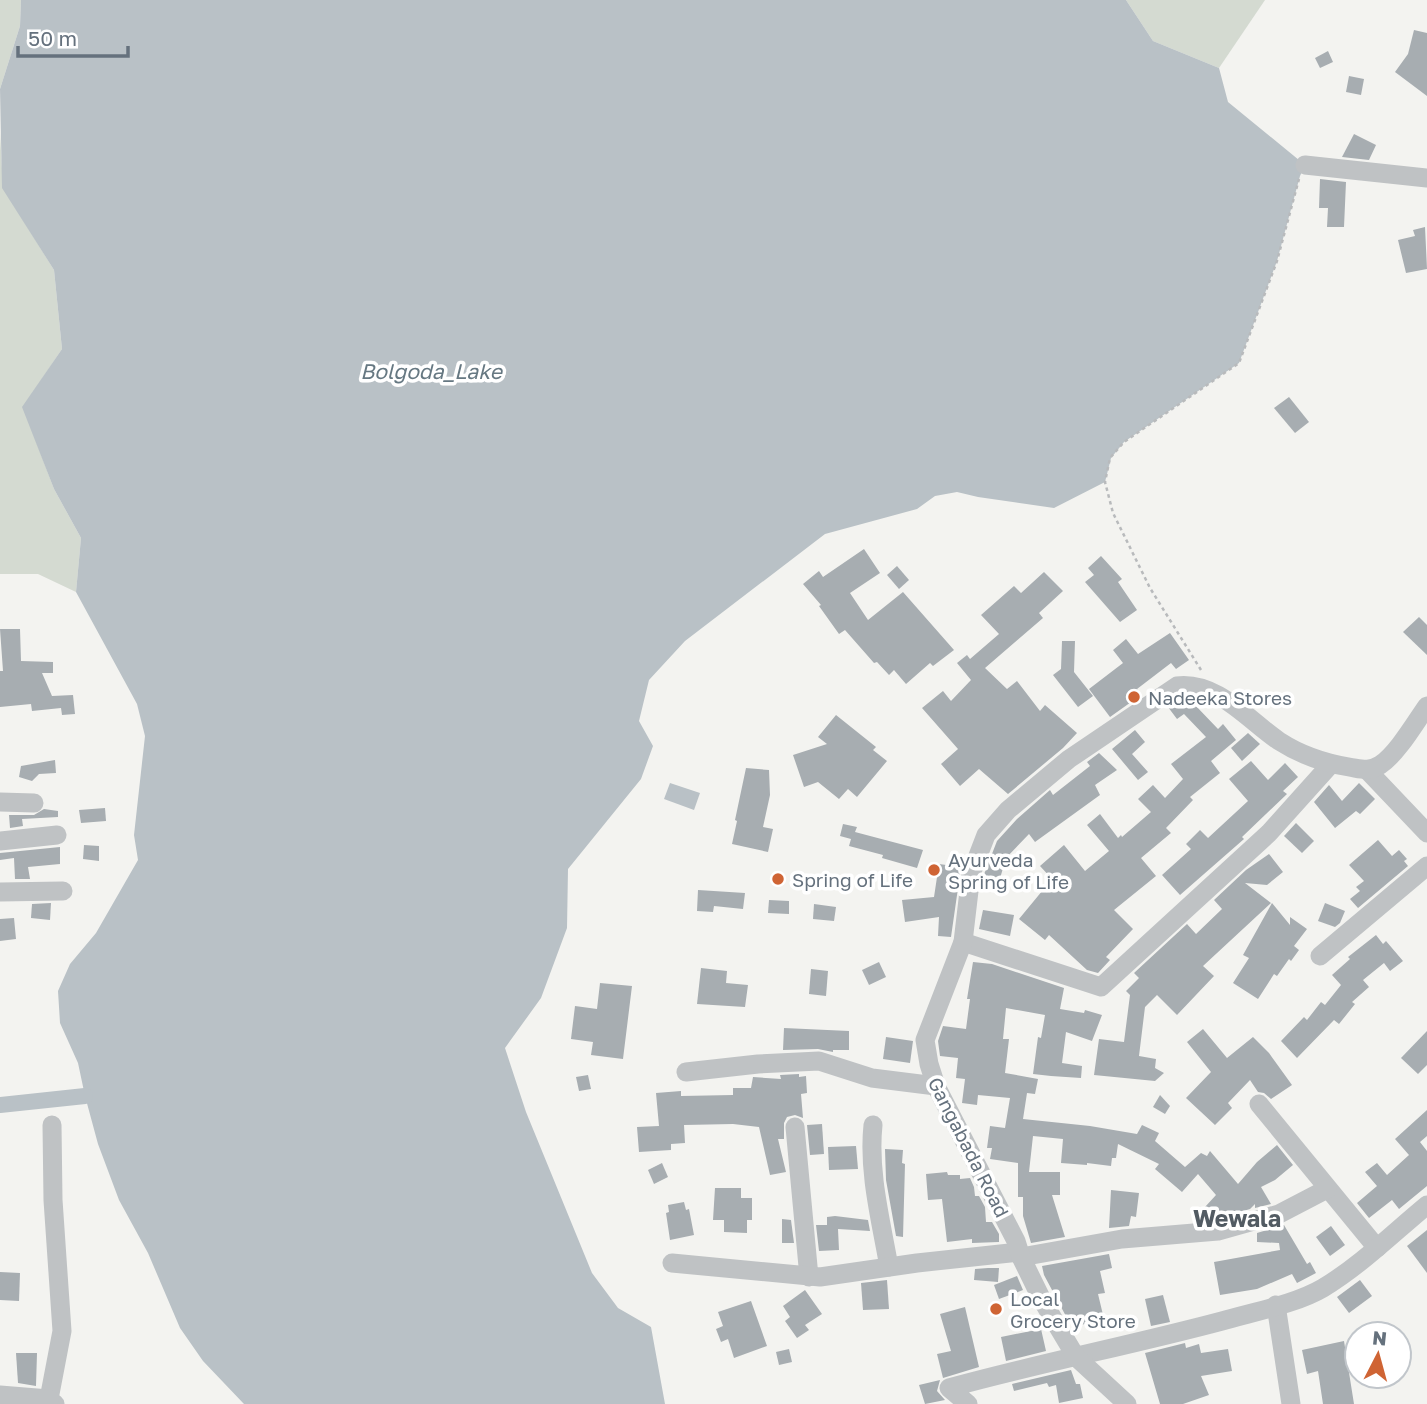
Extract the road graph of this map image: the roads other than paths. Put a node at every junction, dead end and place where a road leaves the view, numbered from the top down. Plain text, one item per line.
1 (1305, 165) road end
2 (1427, 178) edge
3 (1427, 706) edge
4 (1331, 764) junction
5 (1368, 771) junction
6 (0, 802) edge
7 (34, 803) dead end
8 (1427, 833) edge
9 (57, 835) dead end
10 (0, 841) edge
11 (1427, 866) edge
12 (63, 891) dead end
13 (0, 892) edge
14 (963, 942) junction
15 (1320, 957) dead end
16 (686, 1072) dead end
17 (936, 1086) junction
18 (1259, 1104) dead end
19 (51, 1125) dead end
20 (873, 1125) dead end
21 (795, 1127) dead end
22 (1327, 1189) junction
23 (1427, 1205) edge
24 (1377, 1248) junction
25 (1020, 1255) junction
26 (672, 1263) dead end
27 (889, 1267) junction
28 (808, 1277) junction
29 (1276, 1305) junction
30 (1076, 1357) junction
31 (0, 1395) edge
32 (52, 1402) edge
33 (968, 1404) edge
34 (1127, 1404) edge
35 (1291, 1404) edge

1 - 2 street
3 - 5 street
4 - 5 street
4 - 14 street
4 - 14 street, Gangabada Road
5 - 8 street
6 - 7 street
9 - 10 street
11 - 15 street
12 - 13 street
14 - 17 street, Gangabada Road
16 - 17 street
17 - 25 street, Gangabada Road
18 - 22 street
19 - 32 street
20 - 27 street
21 - 28 street
22 - 24 street
22 - 25 street
23 - 24 street
24 - 29 street
25 - 27 street
25 - 30 street, Gangabada Road
26 - 28 street
27 - 28 street
29 - 30 street
29 - 35 street
30 - 33 street
30 - 34 street, Gangabada Road
31 - 32 street

